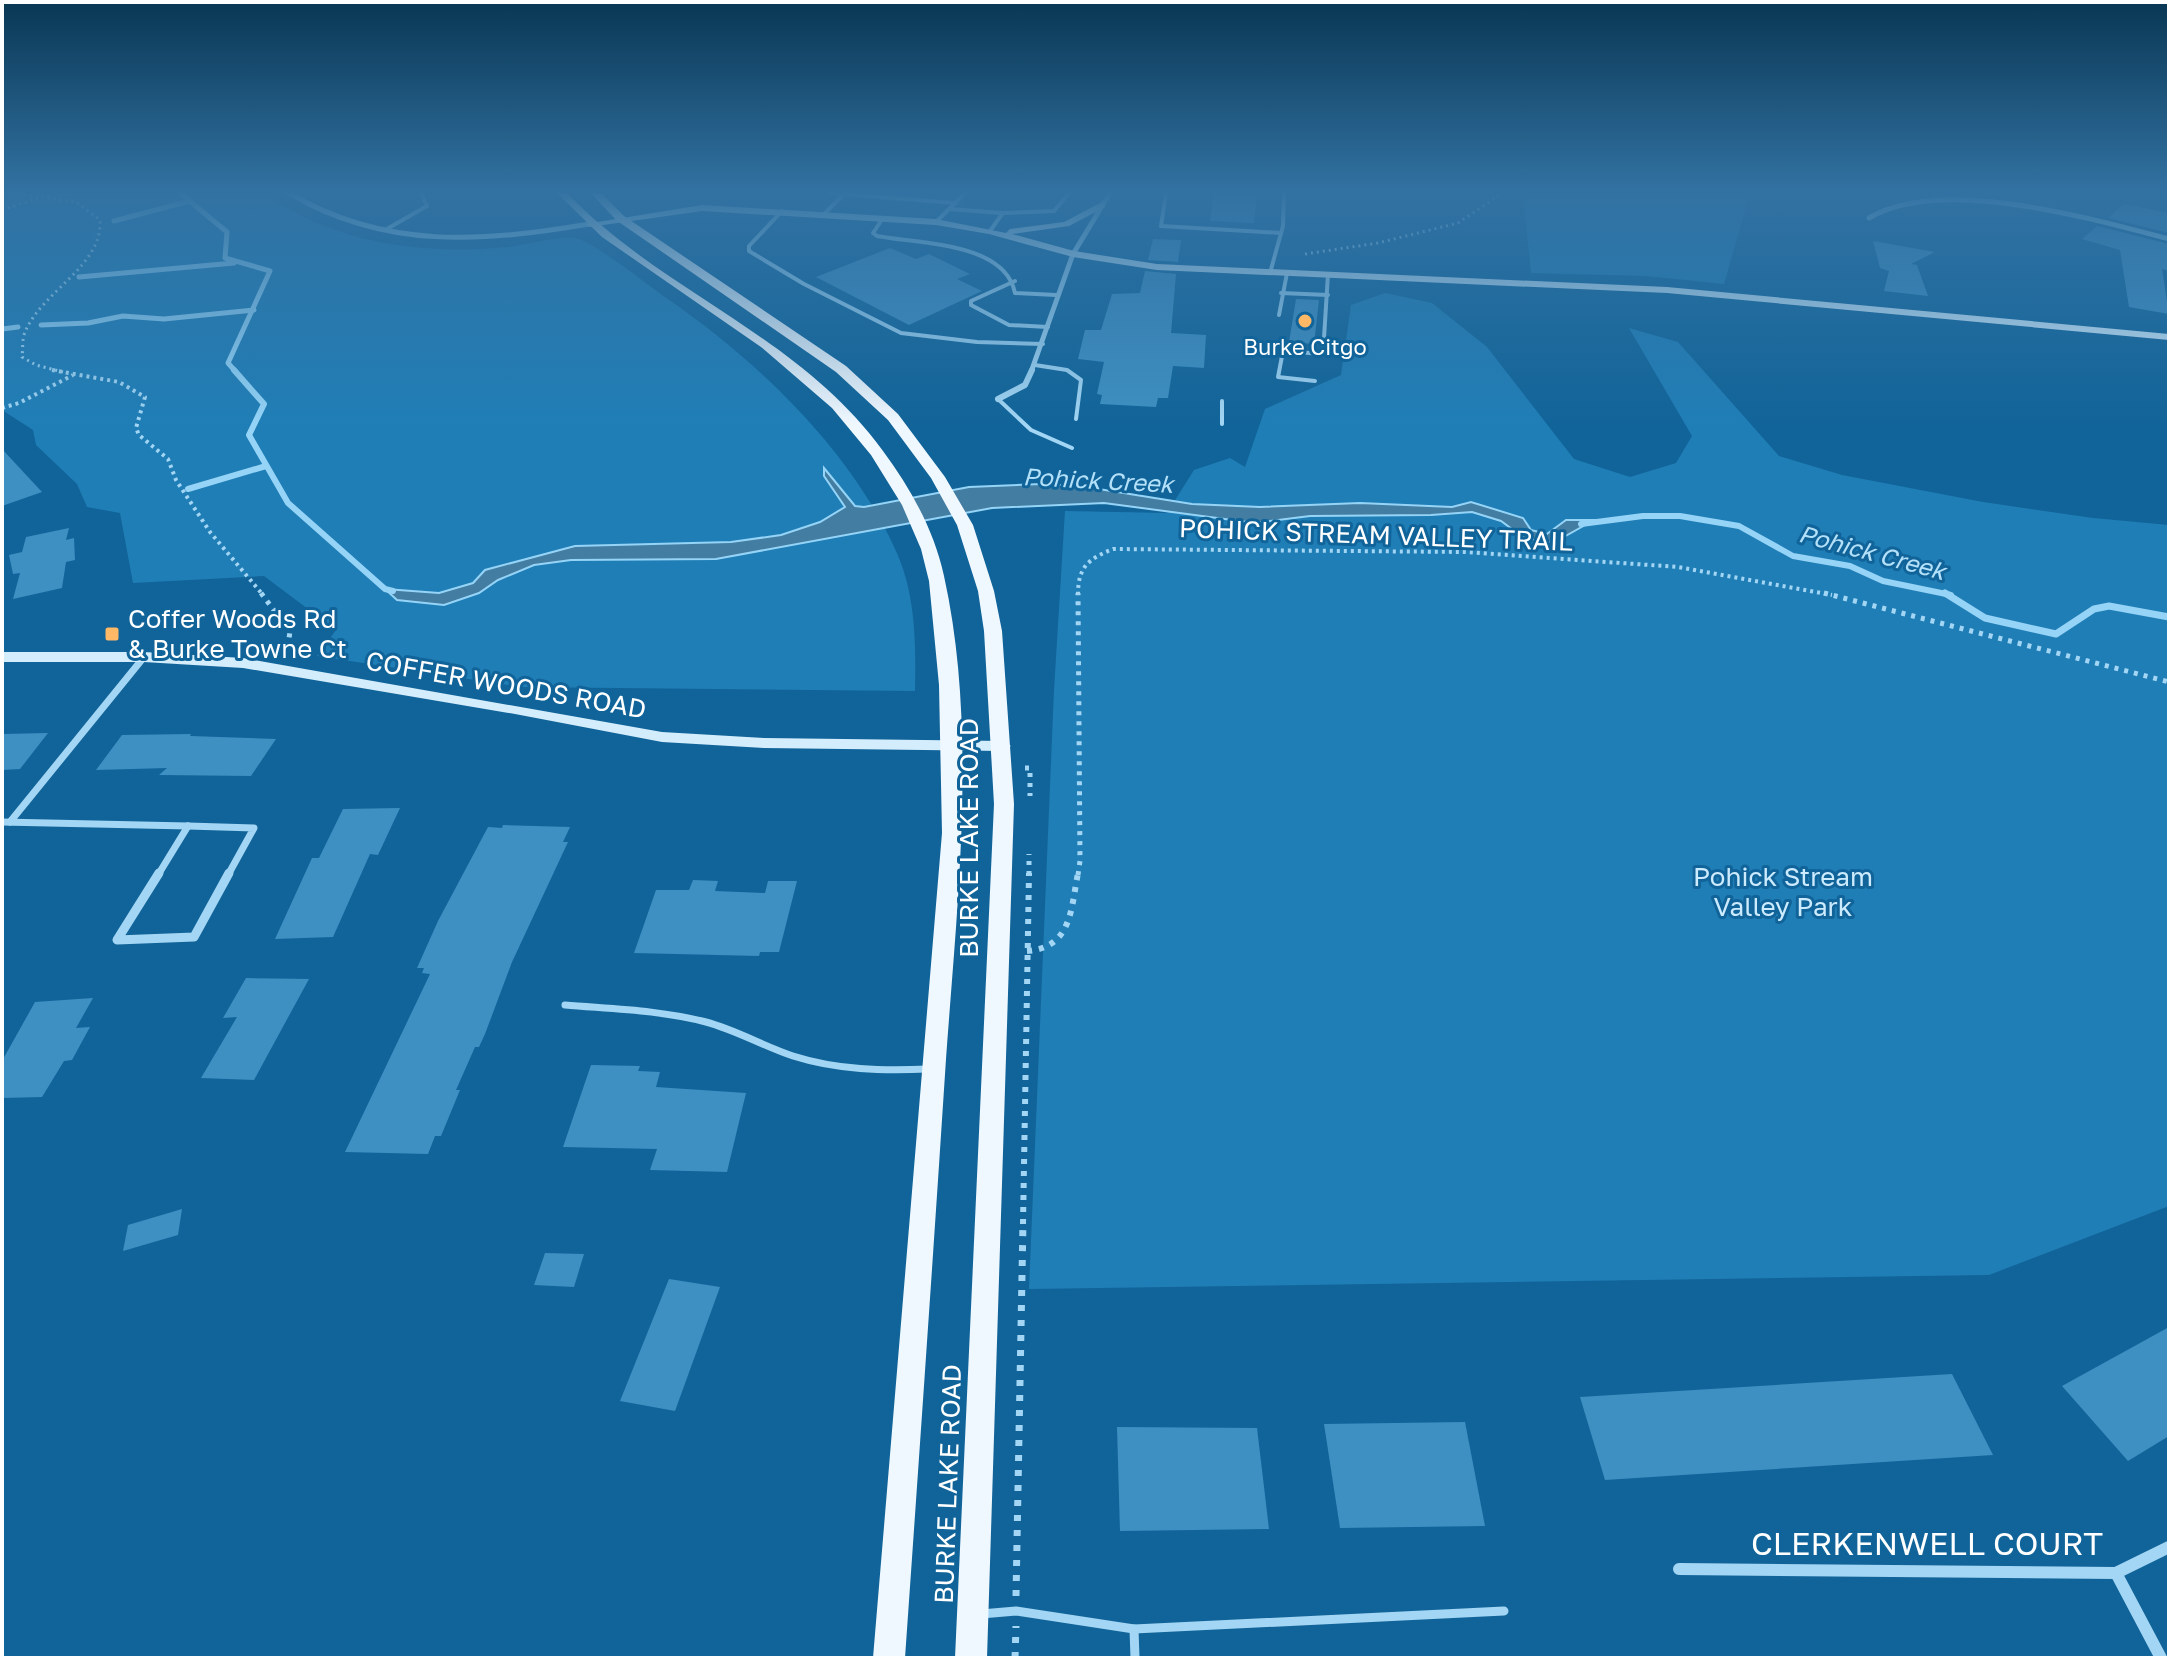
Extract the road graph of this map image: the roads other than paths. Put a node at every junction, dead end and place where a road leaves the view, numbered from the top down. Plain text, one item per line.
1 (657, 270) edge
2 (697, 270) edge
3 (781, 270) edge
4 (1005, 270) edge
5 (1066, 270) edge
6 (1222, 270) edge
7 (1270, 273) joint
8 (1287, 273) junction
9 (1328, 274) junction
10 (1015, 281) junction
11 (1281, 293) junction
12 (1056, 295) junction
13 (1328, 295) junction
14 (1279, 315) dead end
15 (1048, 327) junction
16 (2169, 337) edge
17 (1043, 344) junction
18 (1035, 365) junction
19 (1315, 381) dead end
20 (998, 399) joint
21 (1222, 401) dead end
22 (1076, 419) dead end
23 (1222, 424) dead end
24 (1072, 448) dead end
25 (2, 657) edge
26 (144, 657) junction
27 (954, 746) junction
28 (1003, 746) junction
29 (6, 822) edge
30 (188, 826) junction
31 (565, 1005) dead end
32 (934, 1069) junction
33 (2169, 1547) edge
34 (1679, 1569) dead end
35 (2116, 1573) junction
36 (1504, 1611) dead end
37 (973, 1614) junction
38 (1134, 1629) junction
39 (889, 1658) edge
40 (971, 1658) edge
41 (1135, 1658) edge
42 (2161, 1658) edge

1 - 27 main road, BURKE LAKE ROAD
2 - 28 main road, BURKE LAKE ROAD
3 - 17 lane
4 - 10 lane
5 - 12 street
6 - 7 street
7 - 8 street
8 - 9 street
8 - 11 lane
9 - 13 lane
9 - 16 street
10 - 12 lane
10 - 15 lane
11 - 13 lane
11 - 14 lane
12 - 15 street
13 - 19 lane
15 - 17 street
17 - 18 street
18 - 20 street
18 - 22 lane
20 - 24 lane
21 - 23 lane
25 - 26 street, COFFER WOODS ROAD
26 - 27 street, COFFER WOODS ROAD
26 - 29 street
27 - 28 street, COFFER WOODS ROAD
27 - 32 main road, BURKE LAKE ROAD
28 - 37 main road, BURKE LAKE ROAD
29 - 30 street
30 - 30 street
31 - 32 lane
32 - 39 main road, BURKE LAKE ROAD
33 - 35 street, CLERKENWELL COURT
34 - 35 street, CLERKENWELL COURT
35 - 42 street
36 - 38 lane
37 - 38 lane
37 - 40 main road, BURKE LAKE ROAD
38 - 41 lane

